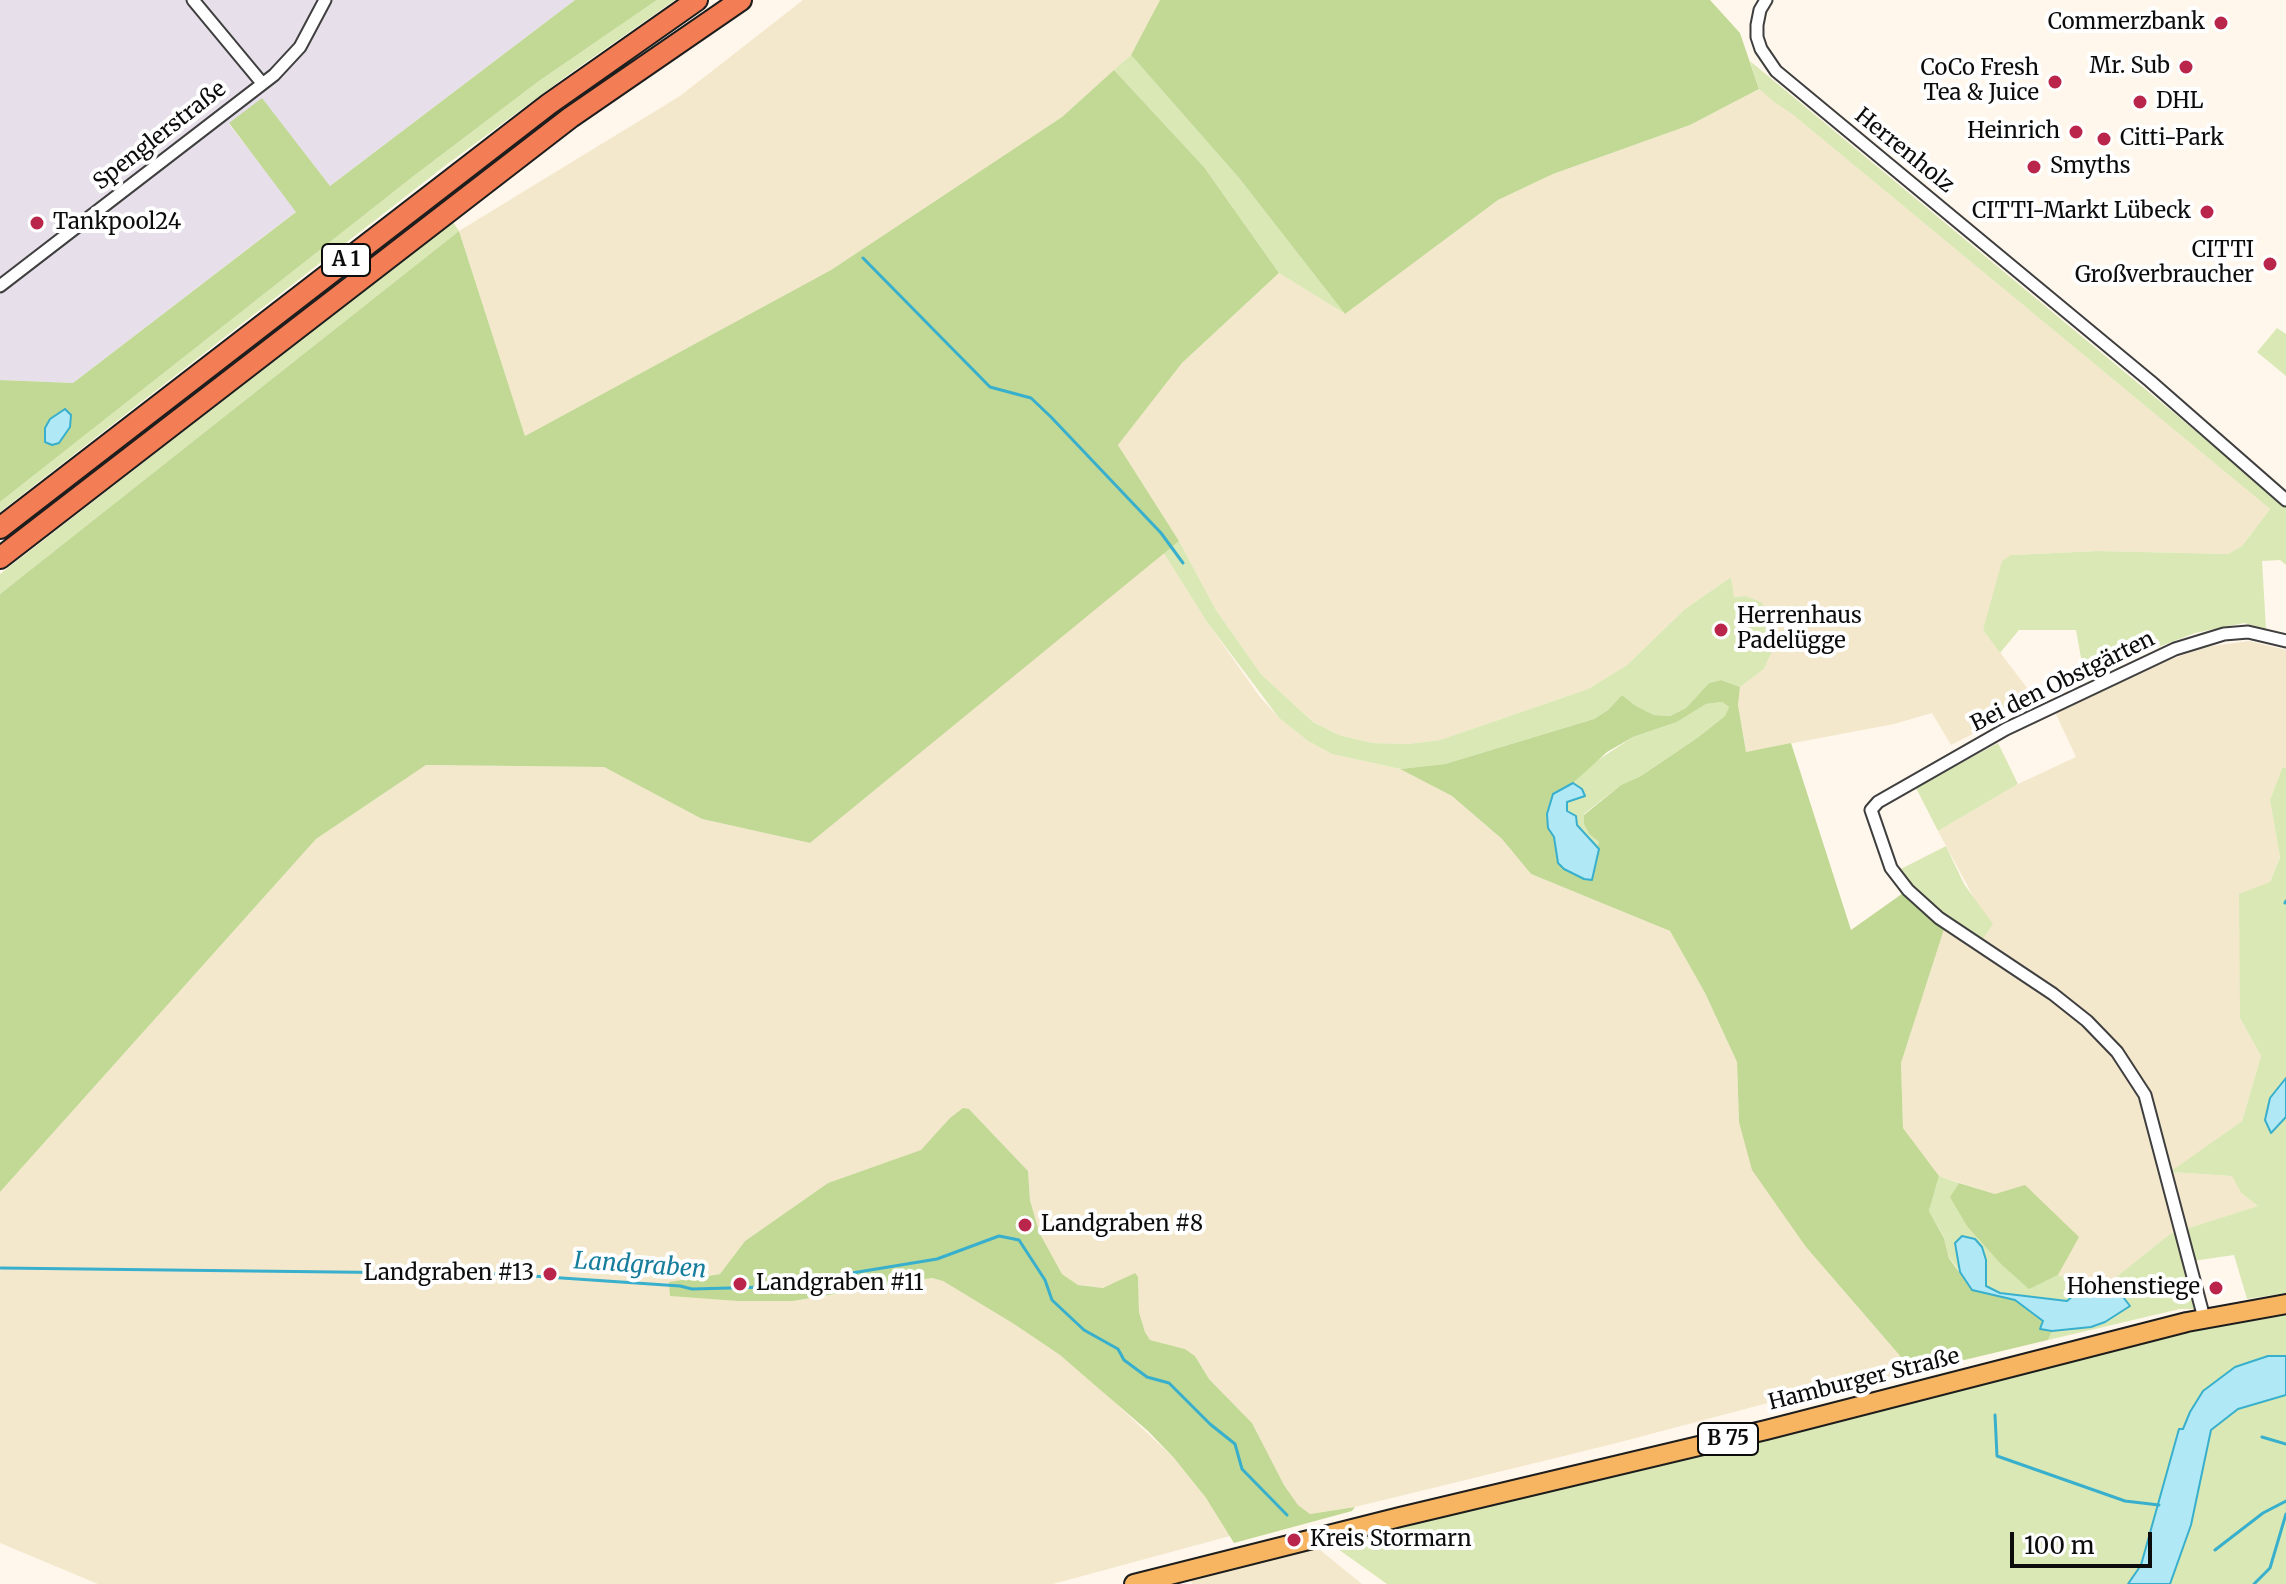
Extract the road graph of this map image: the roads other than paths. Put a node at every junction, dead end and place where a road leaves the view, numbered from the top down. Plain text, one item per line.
1 (193, 0) edge
2 (325, 0) edge
3 (697, 0) edge
4 (741, 0) edge
5 (1766, 0) edge
6 (262, 83) junction
7 (0, 286) edge
8 (2286, 500) edge
9 (0, 528) edge
10 (0, 558) edge
11 (2286, 641) edge
12 (2286, 1304) edge
13 (2204, 1318) junction
14 (1134, 1584) edge

1 - 6 street
2 - 6 street, Spenglerstraße
3 - 9 highway, A 1
4 - 10 highway, A 1
5 - 8 street, Herrenholz
6 - 7 street, Spenglerstraße
11 - 13 street, Bei den Obstgärten
12 - 13 main road, Hamburger Straße / B 75
13 - 14 main road, Hamburger Straße / B 75

